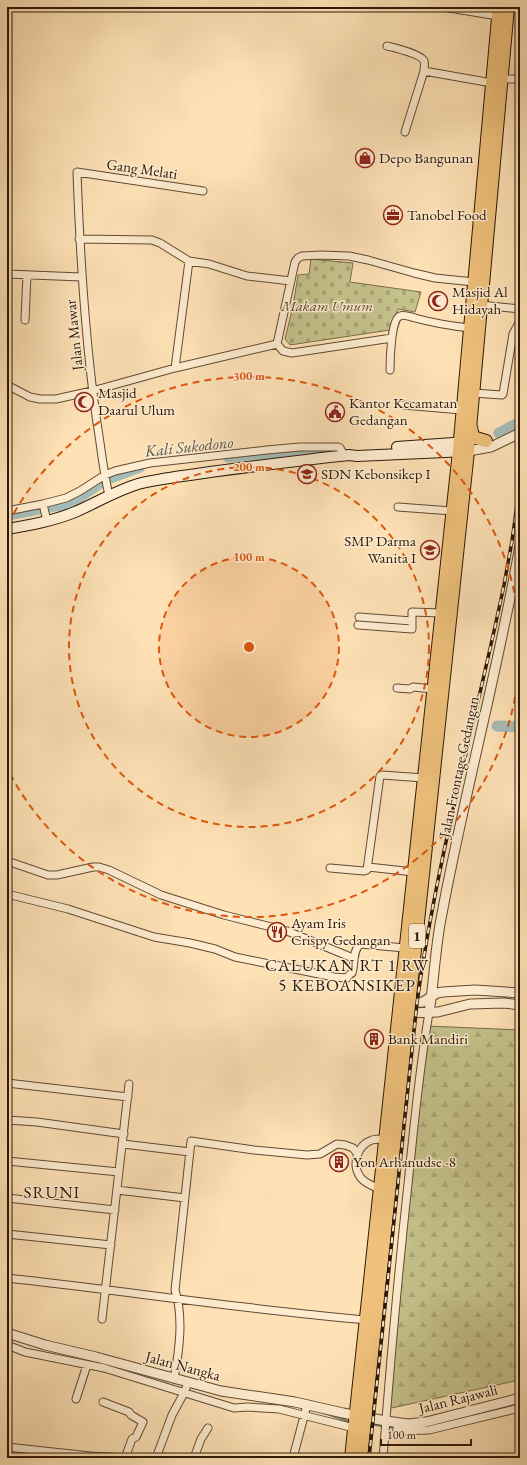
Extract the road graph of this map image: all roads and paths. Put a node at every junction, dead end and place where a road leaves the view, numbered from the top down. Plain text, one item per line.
1 (443, 7) edge
2 (508, 7) edge
3 (498, 12) edge
4 (387, 46) dead end
5 (424, 71) junction
6 (520, 78) edge
7 (497, 81) junction
8 (405, 132) dead end
9 (77, 172) joint
10 (203, 191) dead end
11 (79, 239) junction
12 (189, 261) junction
13 (7, 274) edge
14 (27, 275) junction
15 (81, 277) junction
16 (291, 281) junction
17 (474, 282) junction
18 (481, 305) junction
19 (520, 309) edge
20 (25, 320) dead end
21 (520, 321) edge
22 (470, 328) junction
23 (392, 338) junction
24 (277, 344) junction
25 (175, 368) junction
26 (390, 370) dead end
27 (7, 385) edge
28 (92, 391) junction
29 (473, 393) junction
30 (403, 405) dead end
31 (462, 410) junction
32 (471, 421) junction
33 (520, 433) edge
34 (504, 441) junction
35 (486, 442) junction
36 (464, 447) junction
37 (346, 455) junction
38 (105, 477) junction
39 (108, 492) junction
40 (43, 505) junction
41 (398, 507) dead end
42 (7, 511) edge
43 (452, 511) junction
44 (46, 519) junction
45 (7, 529) edge
46 (520, 545) edge
47 (441, 613) junction
48 (359, 617) dead end
49 (412, 621) junction
50 (358, 625) dead end
51 (397, 688) dead end
52 (433, 689) junction
53 (424, 778) junction
54 (7, 861) edge
55 (368, 867) junction
56 (330, 868) dead end
57 (414, 872) junction
58 (7, 894) edge
59 (405, 948) junction
60 (353, 958) junction
61 (520, 993) edge
62 (432, 997) junction
63 (520, 1005) edge
64 (404, 1008) junction
65 (429, 1013) junction
66 (7, 1083) edge
67 (129, 1084) dead end
68 (128, 1097) junction
69 (7, 1120) edge
70 (124, 1134) junction
71 (385, 1139) junction
72 (123, 1144) junction
73 (190, 1152) junction
74 (357, 1154) junction
75 (7, 1161) edge
76 (119, 1172) junction
77 (380, 1189) junction
78 (117, 1190) junction
79 (7, 1198) edge
80 (185, 1198) junction
81 (115, 1210) junction
82 (7, 1234) edge
83 (111, 1245) junction
84 (7, 1278) edge
85 (106, 1288) junction
86 (179, 1300) junction
87 (102, 1319) dead end
88 (371, 1320) junction
89 (12, 1335) edge
90 (9, 1345) edge
91 (87, 1365) junction
92 (174, 1380) junction
93 (186, 1388) junction
94 (520, 1398) edge
95 (76, 1399) dead end
96 (103, 1402) dead end
97 (520, 1408) edge
98 (305, 1410) junction
99 (359, 1422) junction
100 (386, 1425) junction
101 (397, 1426) junction
102 (208, 1428) dead end
103 (7, 1447) edge
104 (294, 1454) dead end
105 (125, 1458) edge
106 (129, 1458) edge
107 (156, 1458) edge
108 (194, 1458) edge
109 (351, 1458) edge
110 (361, 1458) edge
111 (383, 1458) edge

1 - 3 street
2 - 7 highway, 1
3 - 7 highway, 1
4 - 5 street
5 - 7 street
5 - 8 street
6 - 7 street
7 - 17 highway, 1
7 - 18 highway, 1
9 - 10 street, Gang Melati
9 - 11 street, Jalan Mawar
11 - 12 street
11 - 15 street, Jalan Mawar
12 - 16 street
12 - 25 street
13 - 14 street
14 - 15 street
14 - 20 street
15 - 28 street, Jalan Mawar
16 - 17 street
16 - 24 street
17 - 22 highway, 1
18 - 19 street
18 - 29 highway, 1
21 - 29 street
22 - 23 street
22 - 31 highway, 1
23 - 24 street
23 - 26 street
24 - 25 street
25 - 28 street
27 - 28 street
28 - 38 street, Jalan Mawar
29 - 32 highway, 1
30 - 31 street
31 - 36 highway, 1
32 - 35 highway
32 - 36 highway, 1
33 - 34 street
34 - 35 street
34 - 36 street
35 - 36 street
36 - 37 main road
36 - 43 highway, 1
36 - 64 highway, 1
37 - 38 street
37 - 39 main road
38 - 39 street, Jalan Mawar
38 - 40 street
39 - 44 main road
40 - 42 street
40 - 44 street
41 - 43 street
43 - 47 highway, 1
44 - 45 main road
46 - 62 street, Jalan Frontage Gedangan
47 - 49 street
47 - 52 highway, 1
48 - 49 street
49 - 50 street
51 - 52 street
52 - 53 highway, 1
53 - 55 street
53 - 57 highway, 1
54 - 60 street
55 - 56 street
55 - 57 street
57 - 59 highway, 1
58 - 60 street
59 - 60 street
59 - 64 highway, 1
61 - 62 street
62 - 64 street
62 - 65 street, Jalan Frontage Gedangan
63 - 65 street
64 - 65 street
64 - 71 highway, 1
64 - 88 highway, 1
65 - 100 street
66 - 68 street
67 - 68 street
68 - 70 street
69 - 70 street
70 - 72 street
71 - 74 street
71 - 77 highway, 1
72 - 73 street
72 - 76 street
73 - 74 street
73 - 80 street
74 - 77 street
75 - 76 street
76 - 78 street
77 - 88 highway, 1
78 - 80 street
78 - 81 street
79 - 81 street
80 - 86 street
81 - 83 street
82 - 83 street
83 - 85 street
84 - 85 street
85 - 86 street
85 - 87 street
86 - 88 street
86 - 92 street
88 - 99 highway, 1
89 - 90 street
89 - 92 street, Jalan Nangka
90 - 91 street
91 - 93 street
91 - 95 street
92 - 93 street, Jalan Nangka
93 - 98 street, Jalan Nangka
93 - 98 street
93 - 107 street
94 - 101 street, Jalan Rajawali
96 - 105 street
97 - 101 street
98 - 99 street, Jalan Nangka
98 - 104 street
99 - 100 street, Jalan Rajawali
99 - 109 highway, 1
99 - 110 highway, 1
100 - 101 street, Jalan Rajawali
100 - 111 street
102 - 108 street
103 - 105 street
105 - 106 street

